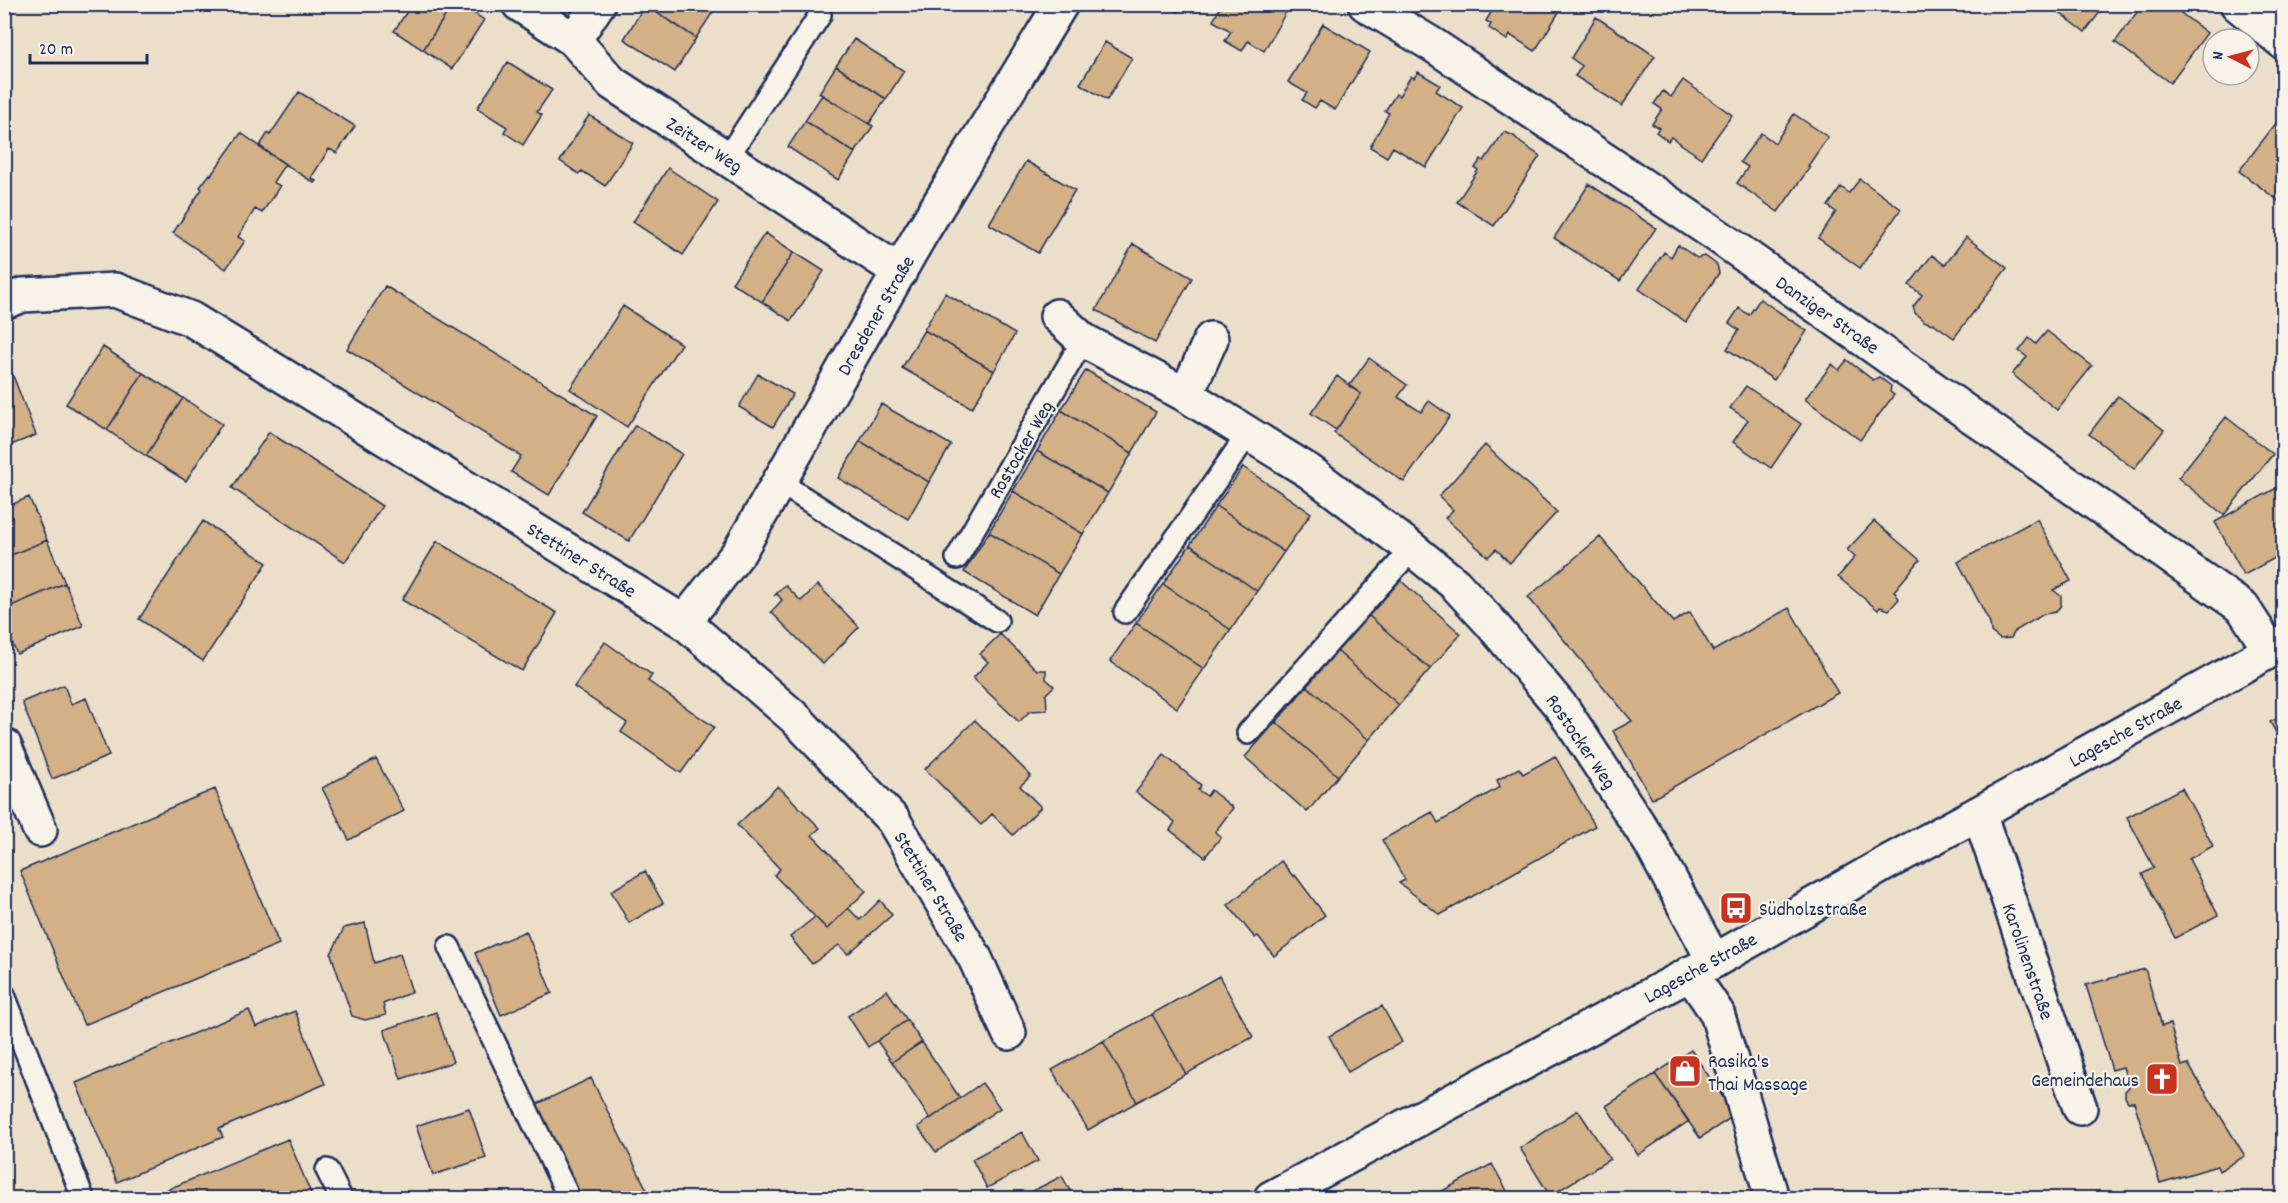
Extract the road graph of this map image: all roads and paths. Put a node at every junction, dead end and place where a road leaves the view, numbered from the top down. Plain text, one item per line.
1 (519, 4) edge
2 (598, 4) edge
3 (1061, 4) edge
4 (1365, 4) edge
5 (2237, 4) edge
6 (820, 15) dead end
7 (574, 40) junction
8 (2283, 43) edge
9 (727, 158) junction
10 (900, 272) junction
11 (4, 302) edge
12 (1057, 316) dead end
13 (1211, 339) dead end
14 (1083, 340) junction
15 (1186, 395) junction
16 (1248, 434) junction
17 (779, 482) junction
18 (1412, 549) junction
19 (957, 558) dead end
20 (1125, 612) dead end
21 (997, 621) dead end
22 (684, 622) junction
23 (2276, 647) edge
24 (1248, 733) dead end
25 (4, 745) edge
26 (1979, 813) junction
27 (40, 830) dead end
28 (449, 947) dead end
29 (1702, 967) junction
30 (4, 995) edge
31 (1009, 1033) dead end
32 (2080, 1108) dead end
33 (327, 1170) dead end
34 (84, 1198) edge
35 (341, 1198) edge
36 (569, 1198) edge
37 (1271, 1198) edge
38 (1772, 1198) edge

1 - 7 street, Zeitzer Weg
2 - 7 street
3 - 10 street, Dresdener Straße
4 - 23 street, Danziger Straße
5 - 8 street
6 - 9 lane
7 - 9 street, Zeitzer Weg
9 - 10 street, Zeitzer Weg
10 - 17 street, Dresdener Straße
11 - 22 street, Stettiner Straße
12 - 14 street, Rostocker Weg
13 - 15 street
14 - 15 street, Rostocker Weg
14 - 19 lane, Rostocker Weg
15 - 16 street, Rostocker Weg
16 - 18 street, Rostocker Weg
16 - 20 lane
17 - 21 lane
17 - 22 street, Dresdener Straße
18 - 24 lane
18 - 29 street, Rostocker Weg
22 - 31 street, Stettiner Straße
23 - 26 street, Lagesche Straße
25 - 27 street
26 - 29 street, Lagesche Straße
26 - 32 street, Karolinenstraße
28 - 36 lane
29 - 37 street, Lagesche Straße
29 - 38 street, Rostocker Weg
30 - 34 lane
33 - 35 lane

